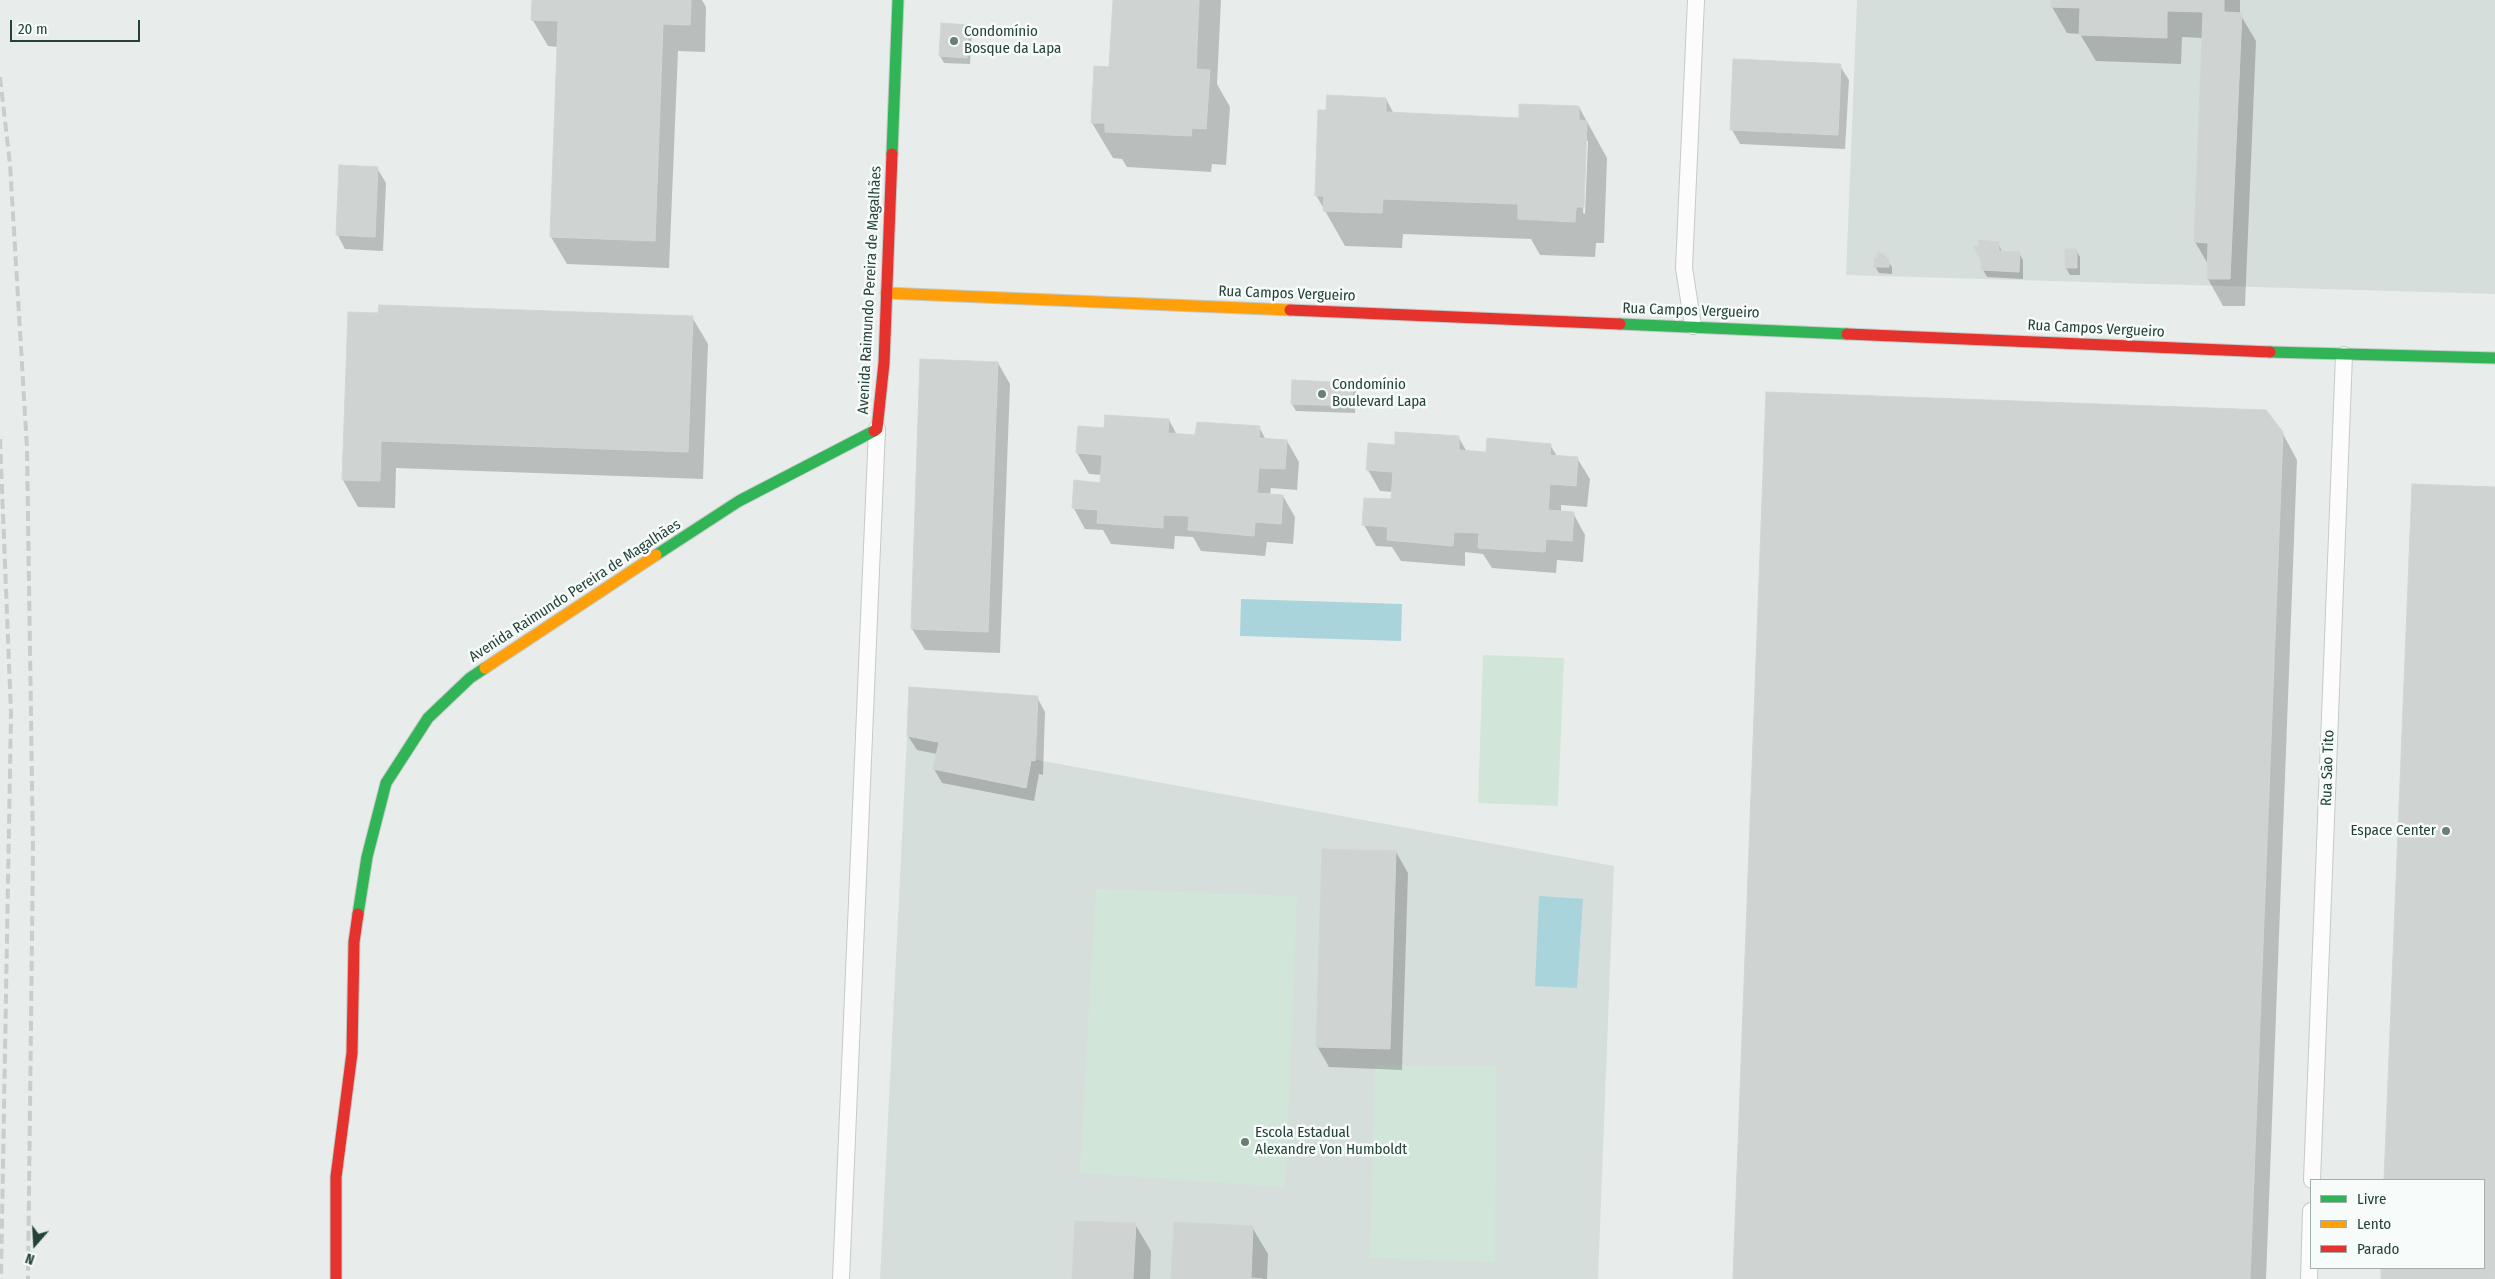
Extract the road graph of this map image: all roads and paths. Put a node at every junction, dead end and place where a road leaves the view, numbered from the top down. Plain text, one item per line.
1 (898, 0) edge
2 (1696, 0) edge
3 (886, 293) junction
4 (1693, 326) junction
5 (2344, 355) junction
6 (2495, 358) edge
7 (877, 429) junction
8 (2312, 1179) edge
9 (2310, 1245) edge
10 (336, 1279) edge
11 (841, 1279) edge
12 (2309, 1279) edge

1 - 3 street, Avenida Raimundo Pereira de Magalhães
2 - 4 lane
3 - 4 street, Rua Campos Vergueiro
3 - 7 street, Avenida Raimundo Pereira de Magalhães
4 - 5 street, Rua Campos Vergueiro
5 - 6 street, Rua Campos Vergueiro
5 - 8 lane, Rua São Tito
7 - 10 street, Avenida Raimundo Pereira de Magalhães
7 - 11 lane
9 - 12 lane

